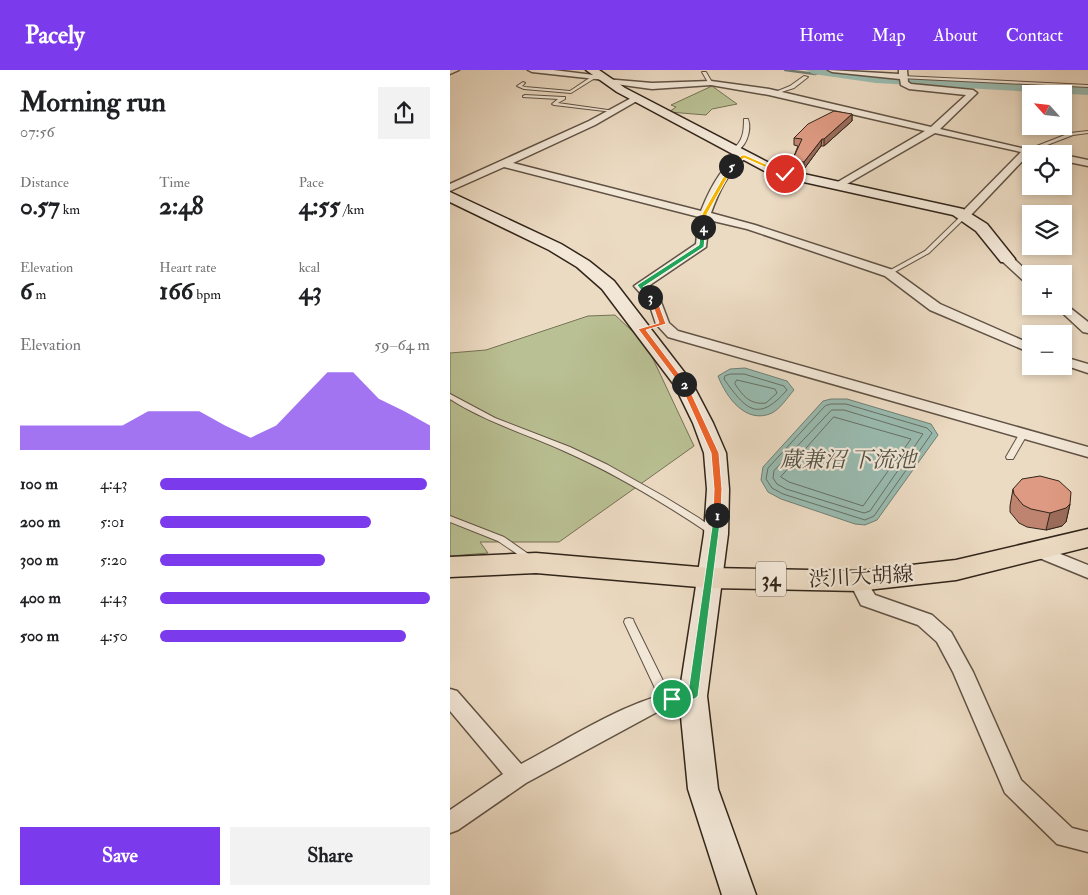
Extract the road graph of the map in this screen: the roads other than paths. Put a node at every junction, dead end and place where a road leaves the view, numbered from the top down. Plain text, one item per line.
1 (455, 70) edge
2 (532, 70) edge
3 (832, 70) edge
4 (450, 72) edge
5 (704, 73) dead end
6 (599, 77) edge
7 (902, 77) edge
8 (806, 78) dead end
9 (523, 83) dead end
10 (711, 83) junction
11 (1088, 86) edge
12 (572, 92) junction
13 (775, 93) junction
14 (526, 96) dead end
15 (562, 98) junction
16 (638, 98) junction
17 (613, 111) junction
18 (746, 120) dead end
19 (933, 130) junction
20 (1088, 132) edge
21 (1041, 145) edge
22 (1022, 149) edge
23 (739, 153) junction
24 (1022, 155) edge
25 (1072, 160) edge
26 (501, 163) junction
27 (1088, 164) edge
28 (840, 185) junction
29 (450, 188) edge
30 (450, 196) edge
31 (704, 214) junction
32 (966, 214) junction
33 (1007, 259) joint
34 (889, 273) junction
35 (1022, 273) edge
36 (1072, 315) edge
37 (652, 326) junction
38 (1088, 329) edge
39 (1022, 346) edge
40 (1072, 364) edge
41 (1088, 369) edge
42 (450, 396) edge
43 (1024, 434) junction
44 (1088, 452) edge
45 (1010, 457) dead end
46 (450, 519) edge
47 (716, 534) junction
48 (1088, 538) edge
49 (1038, 551) junction
50 (536, 563) junction
51 (450, 568) edge
52 (1088, 572) edge
53 (710, 578) junction
54 (858, 581) junction
55 (629, 622) dead end
56 (693, 696) junction
57 (450, 697) edge
58 (667, 700) junction
59 (518, 776) junction
60 (450, 823) edge
61 (1088, 842) edge
62 (739, 895) edge

1 - 4 street
2 - 6 street
3 - 7 street
5 - 10 lane
6 - 10 street
6 - 12 lane
6 - 16 street
7 - 11 lane
7 - 19 street
8 - 13 lane
9 - 12 lane
10 - 13 street
12 - 15 lane
13 - 19 street
14 - 15 lane
15 - 17 lane
16 - 17 street
16 - 23 street
17 - 26 street
18 - 23 lane
19 - 22 street
19 - 28 street
20 - 21 lane
23 - 28 street
23 - 31 street
24 - 32 street
25 - 27 street
26 - 29 street
26 - 31 street
28 - 32 street
30 - 37 street
31 - 34 street
31 - 37 street
32 - 33 street
32 - 34 lane
33 - 35 street
34 - 39 street
36 - 38 street
37 - 43 street
37 - 47 street
40 - 41 street
42 - 47 lane
43 - 44 street
43 - 45 lane
46 - 50 lane
47 - 53 street
48 - 49 main road, 渋川大胡線 / 34
49 - 52 street
49 - 54 main road, 渋川大胡線 / 34
50 - 51 main road, 渋川大胡線 / 34
50 - 53 main road, 渋川大胡線 / 34
53 - 54 main road, 渋川大胡線 / 34
53 - 56 street
54 - 61 street
55 - 58 lane
56 - 58 street
56 - 62 street
57 - 59 street
58 - 59 street
59 - 60 street

